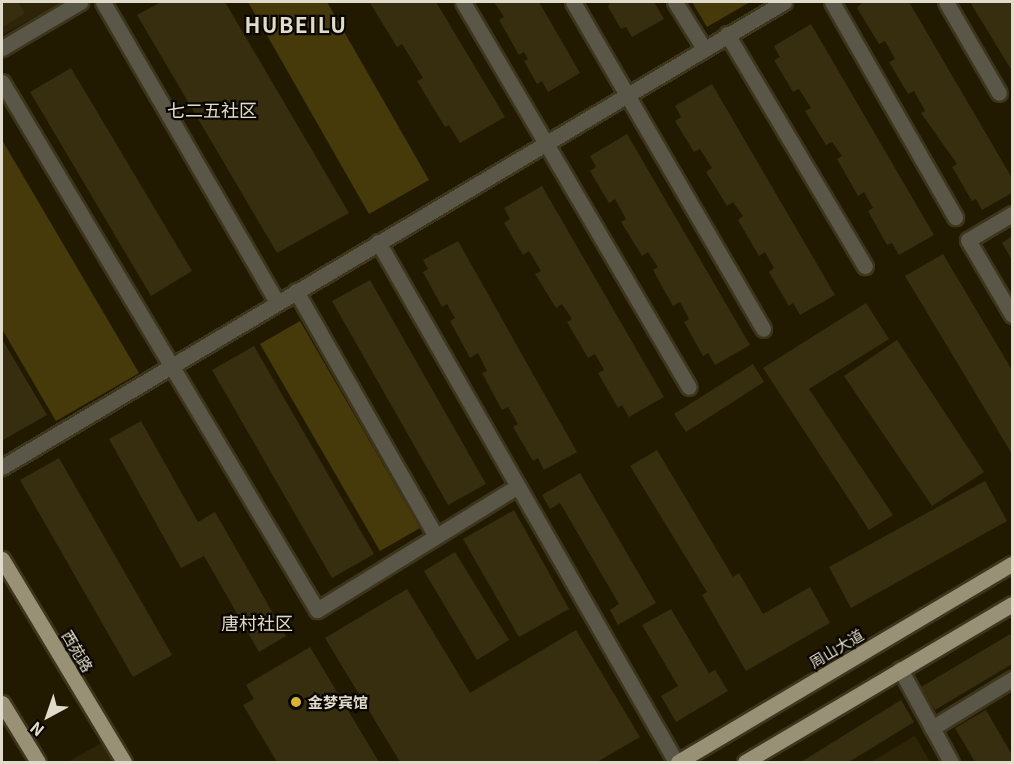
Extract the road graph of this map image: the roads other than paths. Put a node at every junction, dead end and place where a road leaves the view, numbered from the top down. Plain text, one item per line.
1 (80, 2) edge
2 (103, 2) edge
3 (463, 2) edge
4 (573, 2) edge
5 (675, 2) edge
6 (784, 2) edge
7 (832, 2) edge
8 (946, 2) edge
9 (727, 34) junction
10 (703, 47) junction
11 (2, 48) edge
12 (2, 82) edge
13 (999, 93) dead end
14 (625, 94) junction
15 (545, 142) junction
16 (1012, 214) edge
17 (955, 217) dead end
18 (378, 242) junction
19 (865, 266) dead end
20 (296, 291) junction
21 (277, 302) junction
22 (1012, 315) edge
23 (763, 329) dead end
24 (171, 366) junction
25 (689, 387) dead end
26 (2, 467) edge
27 (516, 487) junction
28 (436, 536) junction
29 (2, 559) edge
30 (1012, 564) edge
31 (1012, 604) edge
32 (900, 669) junction
33 (1011, 683) edge
34 (2, 703) edge
35 (932, 728) junction
36 (38, 762) edge
37 (124, 762) edge
38 (677, 762) edge
39 (745, 762) edge
40 (951, 762) edge

1 - 11 lane
2 - 21 lane
3 - 15 lane
4 - 14 lane
5 - 10 lane
6 - 9 lane
7 - 17 lane
8 - 13 lane
9 - 10 lane
9 - 19 lane
10 - 14 lane
12 - 24 lane
14 - 15 lane
14 - 23 lane
15 - 18 lane
15 - 25 lane
16 - 22 lane
18 - 20 lane
18 - 27 lane
20 - 21 lane
20 - 28 lane
21 - 24 lane
24 - 26 lane
24 - 28 lane
27 - 28 lane
27 - 38 lane
29 - 37 main road, 西苑路
30 - 38 main road, 周山大道
31 - 32 main road
32 - 35 lane
32 - 39 main road
33 - 35 lane
34 - 36 main road
35 - 40 lane

